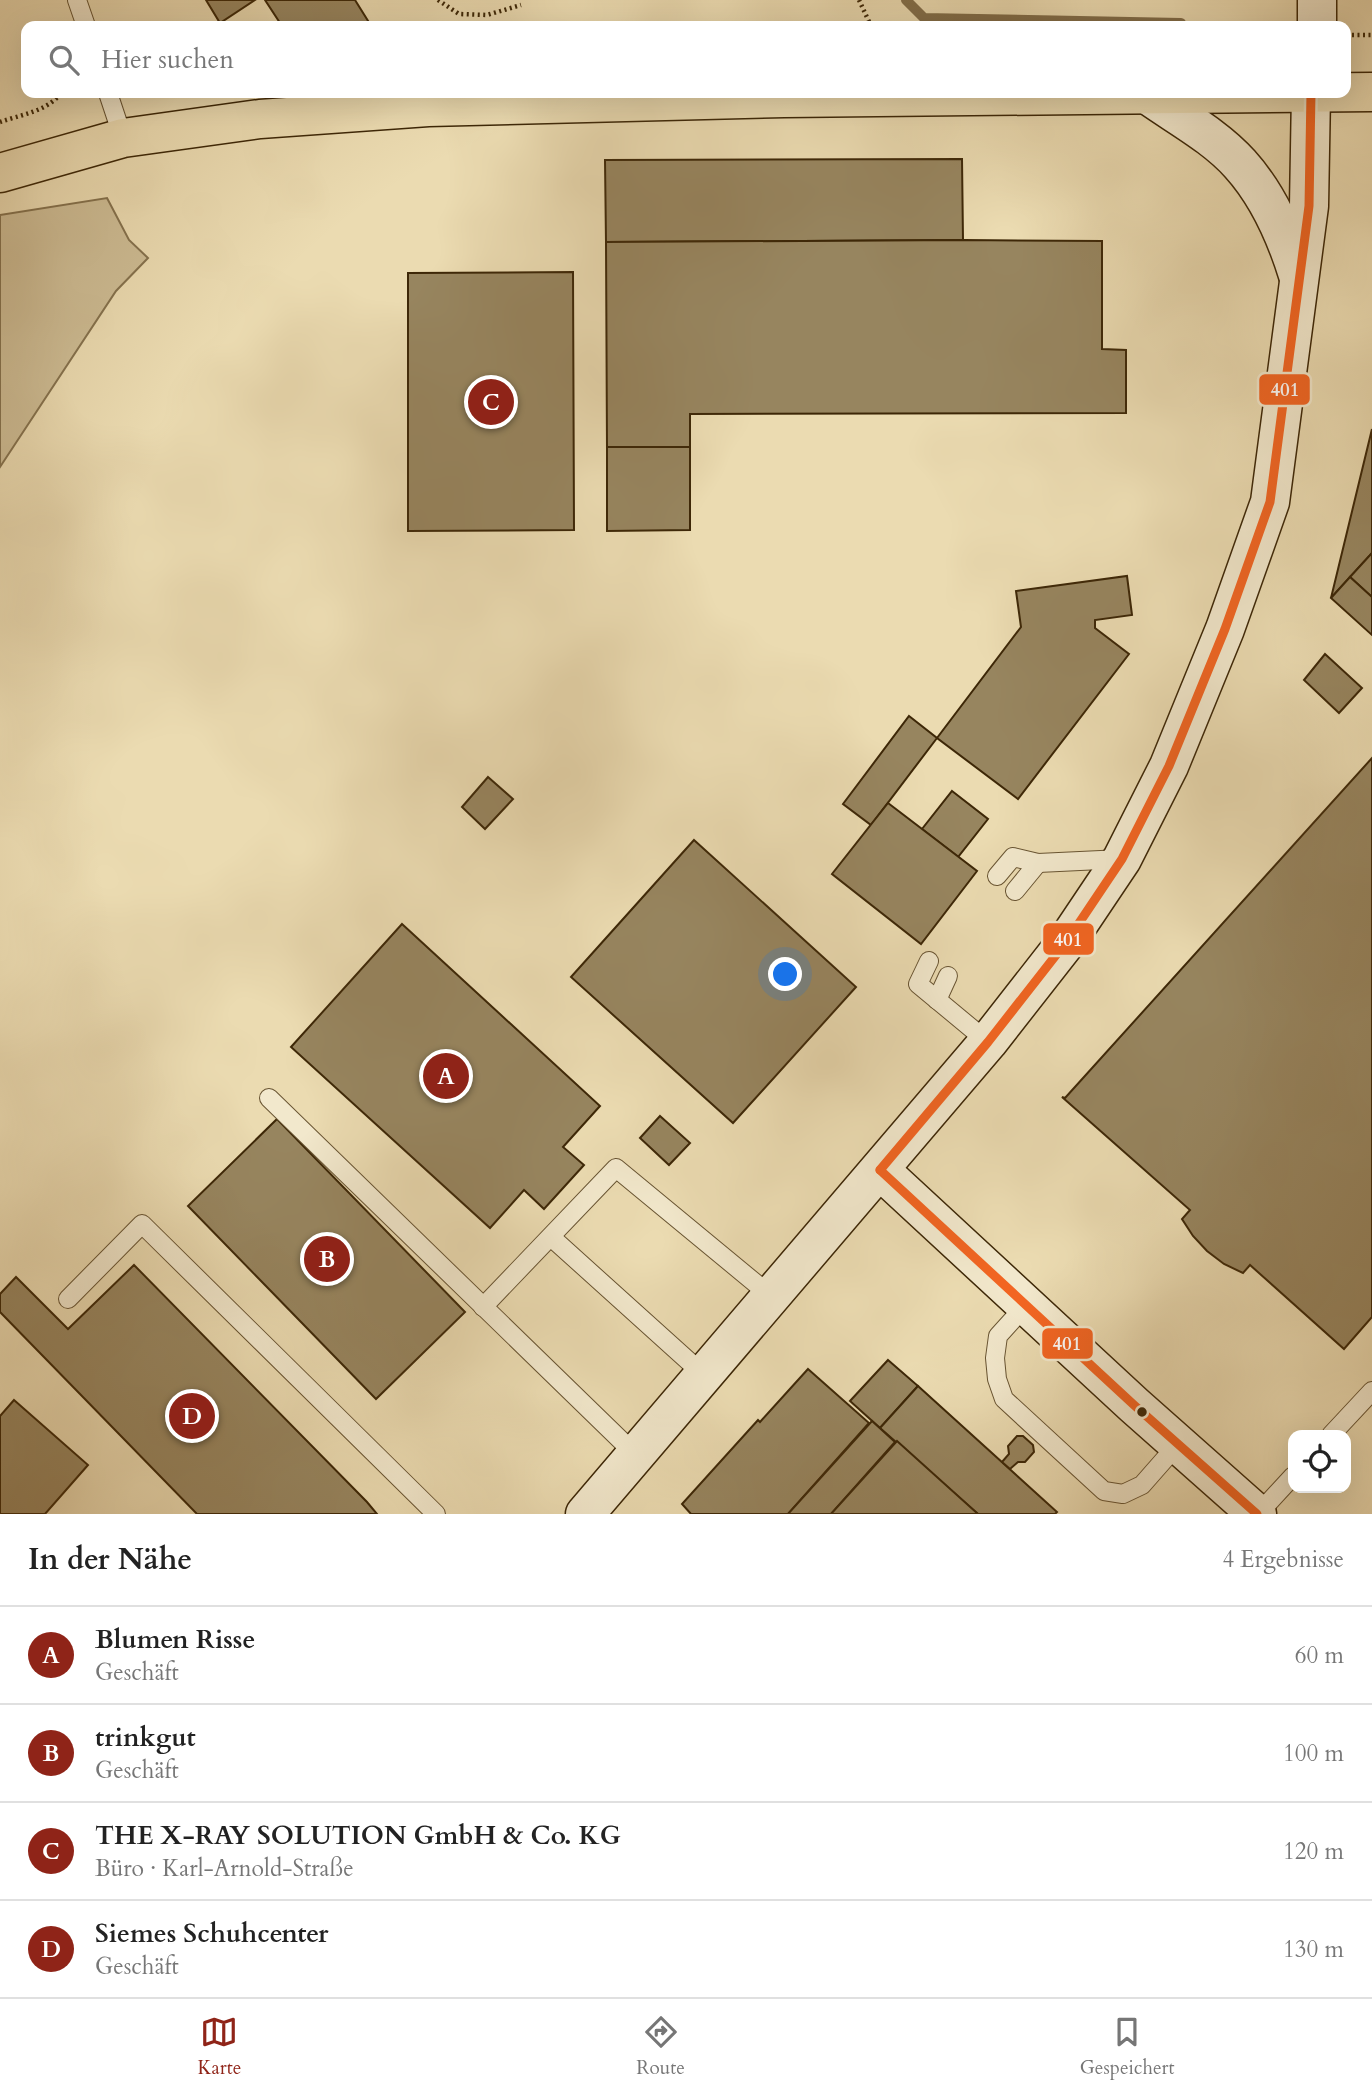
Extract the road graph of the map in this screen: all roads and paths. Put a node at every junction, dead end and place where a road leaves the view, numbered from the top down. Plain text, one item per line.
1 (77, 0) edge
2 (438, 0) edge
3 (859, 0) edge
4 (1317, 0) edge
5 (521, 5) dead end
6 (84, 21) edge
7 (869, 21) edge
8 (1317, 21) edge
9 (1351, 35) edge
10 (1372, 35) edge
11 (1351, 92) edge
12 (1372, 92) edge
13 (56, 98) edge
14 (110, 98) edge
15 (784, 98) edge
16 (1152, 98) edge
17 (1311, 98) edge
18 (0, 121) edge
19 (123, 138) junction
20 (0, 173) edge
21 (1299, 281) junction
22 (1122, 859) junction
23 (1038, 863) junction
24 (997, 876) dead end
25 (1015, 891) dead end
26 (929, 961) dead end
27 (948, 976) dead end
28 (937, 1000) junction
29 (988, 1042) junction
30 (269, 1098) dead end
31 (880, 1170) junction
32 (551, 1237) junction
33 (771, 1296) junction
34 (68, 1299) dead end
35 (1026, 1305) junction
36 (483, 1307) junction
37 (704, 1375) junction
38 (1372, 1391) edge
39 (1336, 1430) edge
40 (1178, 1444) junction
41 (635, 1454) junction
42 (1288, 1481) edge
43 (436, 1514) edge
44 (585, 1514) edge
45 (1257, 1514) edge

1 - 6 lane
2 - 5 path
3 - 7 path
4 - 8 street
9 - 10 path
11 - 12 main road
13 - 18 path
14 - 19 lane
15 - 19 main road
16 - 21 street
17 - 21 street
19 - 20 main road
21 - 22 street
22 - 23 lane
22 - 29 street
23 - 24 lane
23 - 25 lane
26 - 28 lane
27 - 28 lane
28 - 29 lane
29 - 31 street
30 - 36 lane
31 - 33 street
31 - 35 street
32 - 33 lane
32 - 36 lane
32 - 37 lane
33 - 37 street
34 - 43 lane
35 - 40 street
35 - 40 lane
36 - 41 lane
37 - 41 street
38 - 39 lane
40 - 45 street
41 - 44 street
42 - 45 lane

